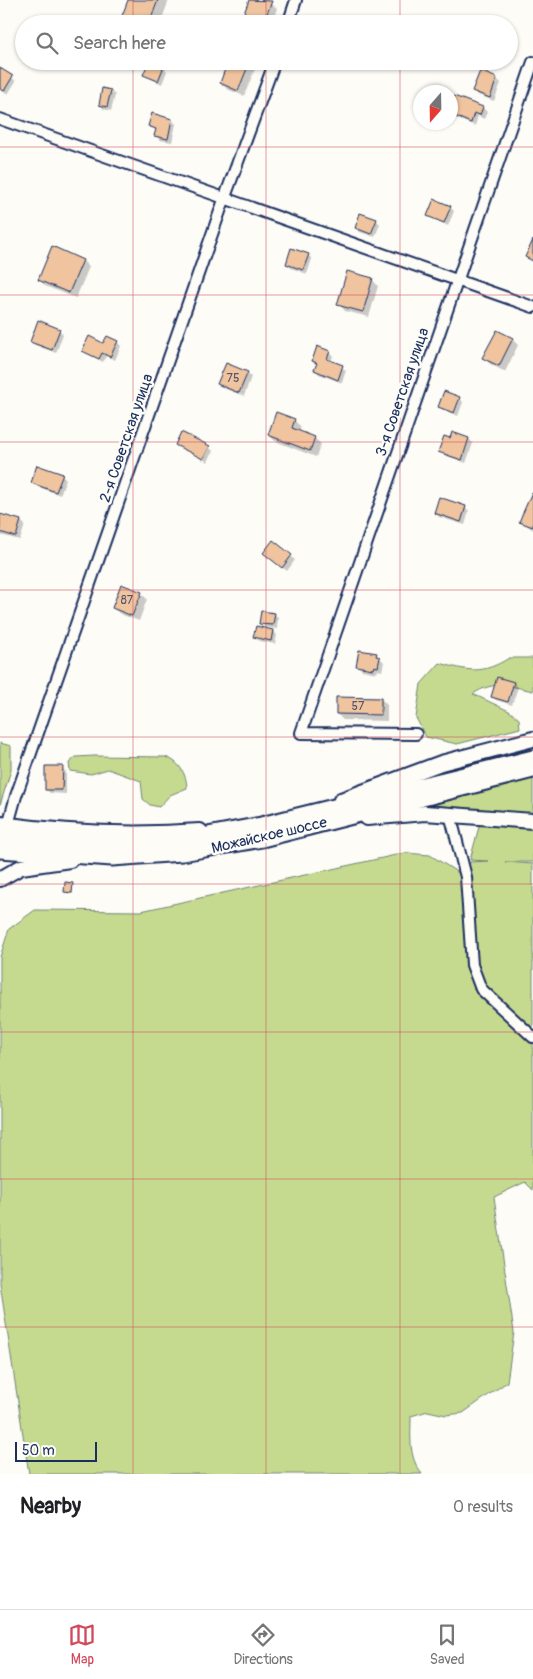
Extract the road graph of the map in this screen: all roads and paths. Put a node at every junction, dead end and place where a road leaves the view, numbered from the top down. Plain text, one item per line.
1 (296, 0) edge
2 (291, 15) edge
3 (533, 62) edge
4 (272, 70) edge
5 (0, 119) edge
6 (225, 197) junction
7 (456, 280) junction
8 (533, 307) edge
9 (416, 734) dead end
10 (533, 739) edge
11 (533, 758) edge
12 (533, 770) edge
13 (450, 814) junction
14 (533, 820) edge
15 (300, 822) junction
16 (3, 829) edge
17 (0, 850) edge
18 (112, 858) junction
19 (0, 879) edge
20 (533, 1037) edge

1 - 2 street
3 - 7 street, 3-я Советская улица
4 - 6 street, 2-я Советская улица
5 - 6 street
6 - 7 street
6 - 16 street, 2-я Советская улица
7 - 8 street
7 - 9 street, 3-я Советская улица
10 - 15 main road
11 - 15 main road, Можайское шоссе
12 - 15 main road, Можайское шоссе
13 - 14 main road
13 - 15 main road
13 - 20 street
15 - 16 main road, Можайское шоссе
15 - 18 main road, Можайское шоссе
17 - 18 main road, Можайское шоссе
18 - 19 main road

